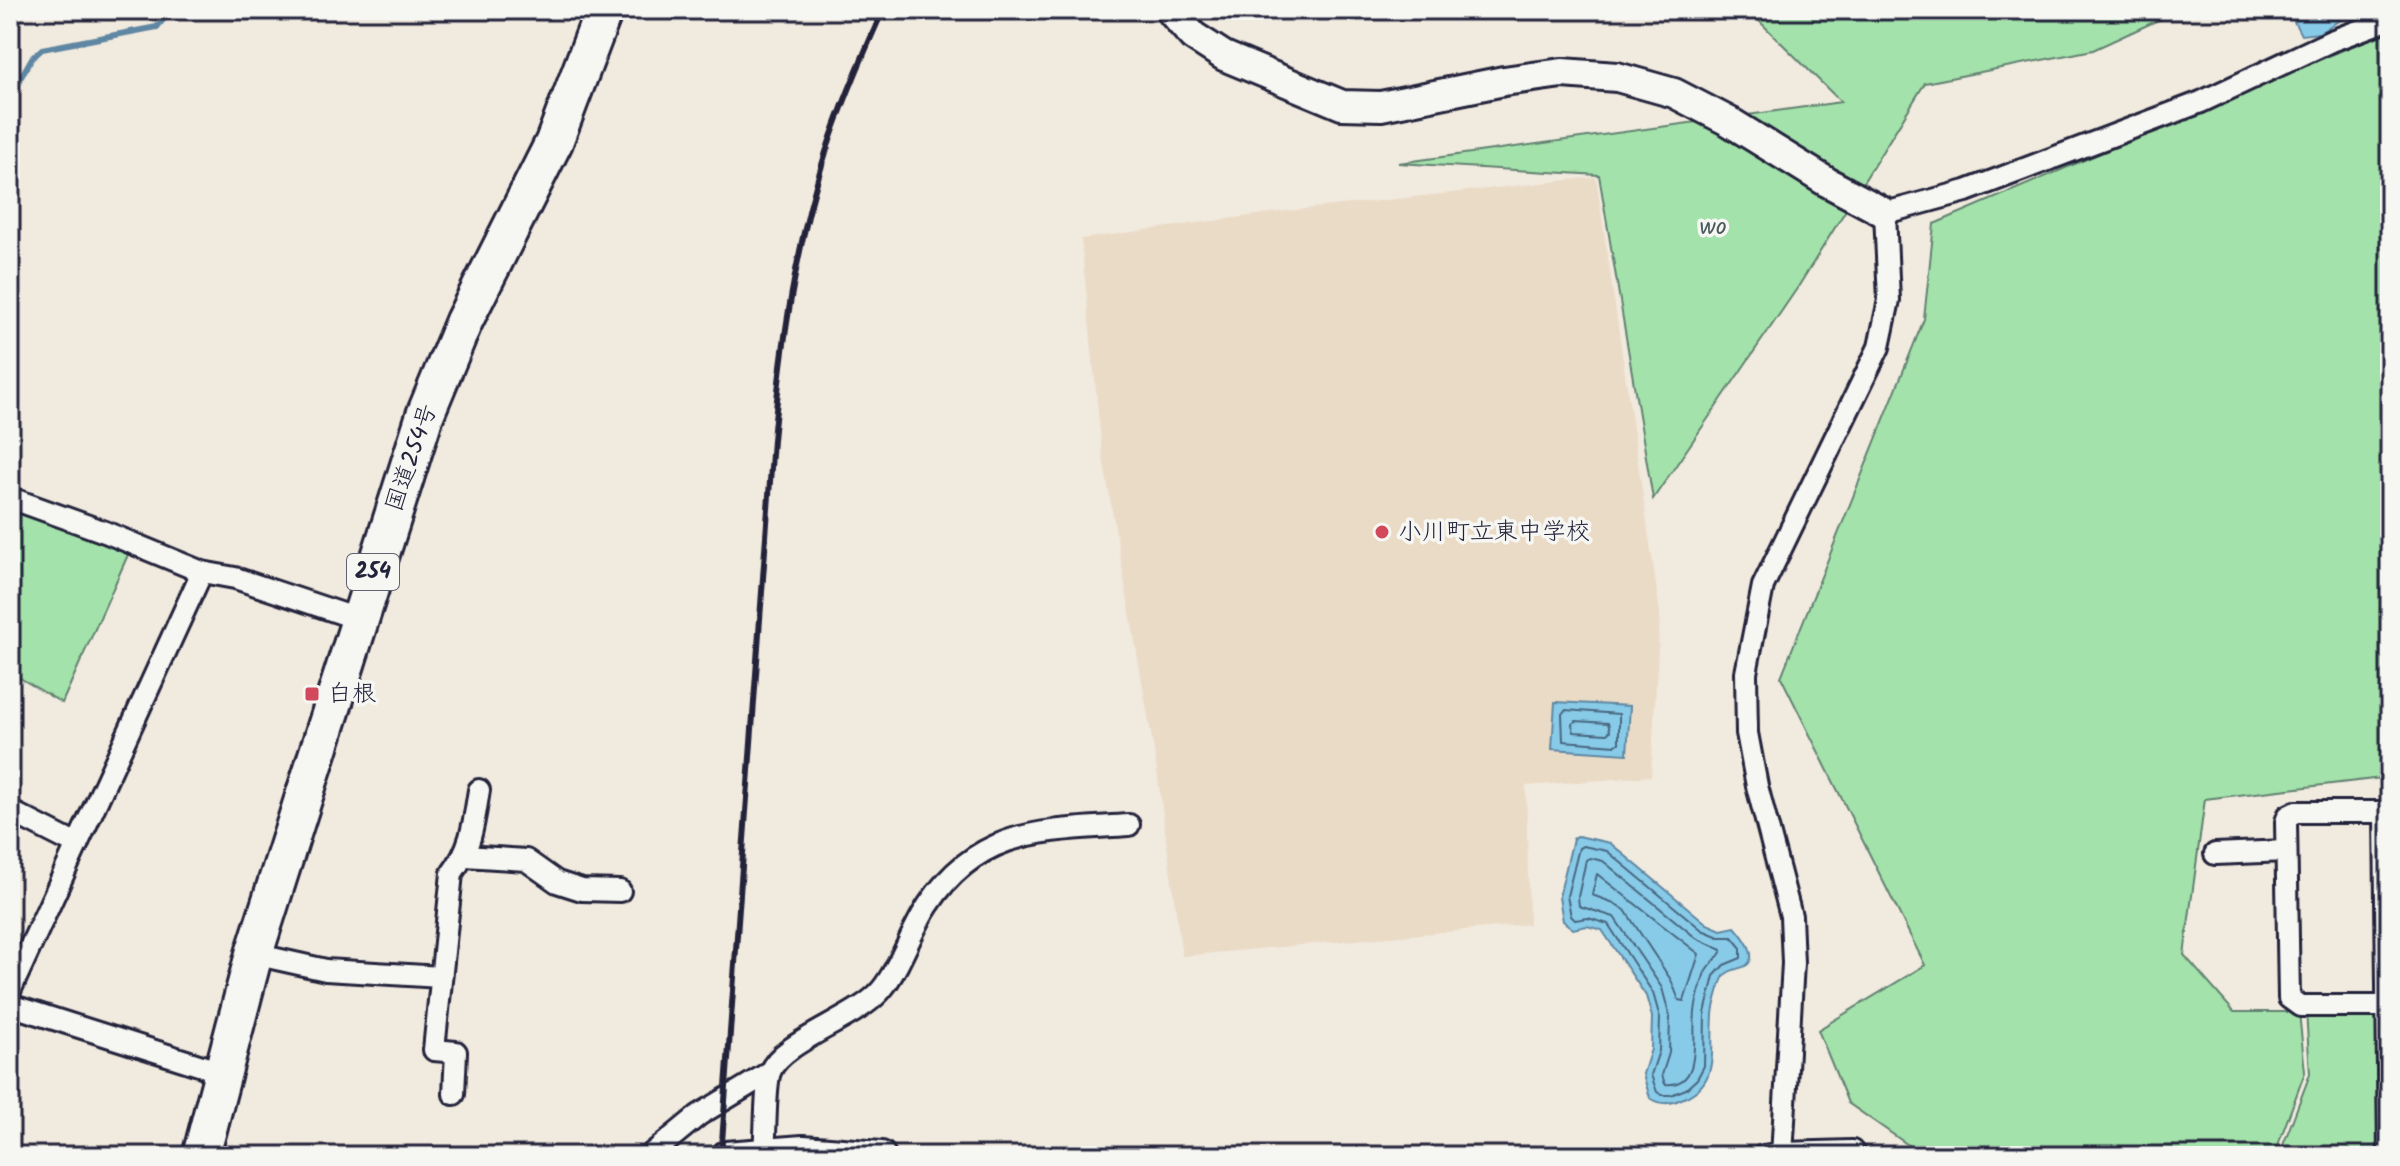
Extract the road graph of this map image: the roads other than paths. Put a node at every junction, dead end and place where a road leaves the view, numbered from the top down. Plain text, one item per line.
1 (604, 10) edge
2 (1170, 10) edge
3 (2390, 19) edge
4 (1885, 213) junction
5 (10, 495) edge
6 (202, 572) junction
7 (358, 619) junction
8 (479, 790) dead end
9 (10, 811) edge
10 (2387, 812) edge
11 (1129, 825) dead end
12 (77, 845) junction
13 (2286, 851) junction
14 (2215, 854) dead end
15 (465, 856) junction
16 (620, 891) dead end
17 (254, 954) junction
18 (441, 977) junction
19 (10, 991) edge
20 (10, 1005) edge
21 (2387, 1006) junction
22 (770, 1072) junction
23 (224, 1073) junction
24 (454, 1094) dead end
25 (2389, 1122) edge
26 (764, 1151) junction
27 (803, 1153) edge
28 (1776, 1155) edge
29 (201, 1156) edge
30 (649, 1156) edge
31 (726, 1156) edge
32 (881, 1156) edge
33 (1856, 1156) edge
34 (2389, 1156) edge

1 - 7 highway, 国道254号 / 254
2 - 4 street
3 - 4 street
4 - 28 street
5 - 6 street
6 - 7 street
6 - 12 street
7 - 17 highway, 国道254号 / 254
8 - 15 street
9 - 12 street
10 - 13 street
10 - 21 street
11 - 22 street
12 - 19 street
13 - 14 street
13 - 21 street
15 - 16 street
15 - 18 street
17 - 18 street
17 - 23 highway, 国道254号 / 254
18 - 24 street
20 - 23 street
21 - 25 street
22 - 26 street
22 - 30 street
23 - 29 highway, 国道254号 / 254
25 - 34 street
26 - 27 street
26 - 31 street
27 - 32 street
28 - 33 street

